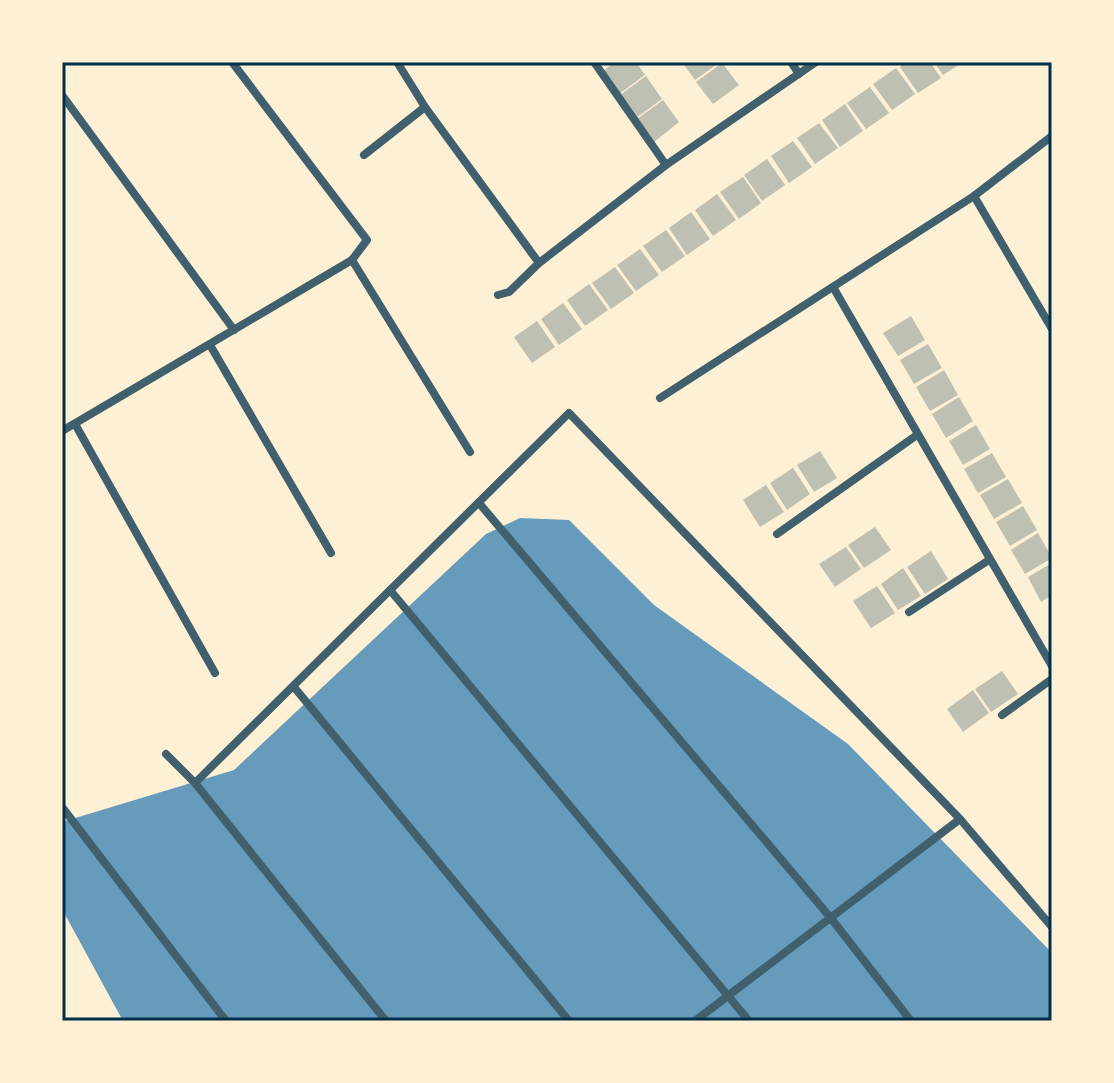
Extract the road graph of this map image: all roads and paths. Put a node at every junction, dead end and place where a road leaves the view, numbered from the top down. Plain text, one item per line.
1 (232, 62) edge
2 (397, 62) edge
3 (594, 62) edge
4 (791, 62) edge
5 (816, 62) edge
6 (799, 74) junction
7 (62, 95) edge
8 (425, 107) junction
9 (1052, 136) edge
10 (364, 155) dead end
11 (666, 165) junction
12 (974, 196) junction
13 (352, 260) junction
14 (539, 263) junction
15 (833, 287) junction
16 (498, 295) dead end
17 (1052, 329) edge
18 (234, 330) junction
19 (210, 345) junction
20 (660, 398) dead end
21 (75, 424) junction
22 (62, 431) edge
23 (917, 435) junction
24 (470, 452) dead end
25 (479, 503) junction
26 (777, 534) dead end
27 (331, 553) dead end
28 (989, 560) junction
29 (390, 590) junction
30 (909, 612) dead end
31 (1052, 666) edge
32 (215, 673) dead end
33 (1052, 679) edge
34 (294, 687) junction
35 (1002, 715) dead end
36 (166, 754) dead end
37 (195, 783) junction
38 (62, 807) edge
39 (960, 819) junction
40 (830, 917) junction
41 (1052, 927) edge
42 (729, 995) junction
43 (226, 1021) edge
44 (386, 1021) edge
45 (569, 1021) edge
46 (695, 1021) edge
47 (749, 1021) edge
48 (911, 1021) edge

1 - 13 street
2 - 8 street
3 - 11 street
4 - 6 street
5 - 6 street
6 - 11 street
7 - 18 street
8 - 10 street
8 - 14 street
9 - 12 street
11 - 14 street
12 - 15 street
12 - 17 street
13 - 18 street
13 - 24 street
14 - 16 street
15 - 20 street
15 - 23 street
18 - 19 street
19 - 21 street
19 - 27 street
21 - 22 street
21 - 32 street
23 - 26 street
23 - 28 street
25 - 29 street
25 - 39 street
25 - 40 street
28 - 30 street
28 - 31 street
29 - 34 street
29 - 42 street
33 - 35 street
34 - 37 street
34 - 45 street
36 - 37 street
37 - 44 street
38 - 43 street
39 - 40 street
39 - 41 street
40 - 42 street
40 - 48 street
42 - 46 street
42 - 47 street

